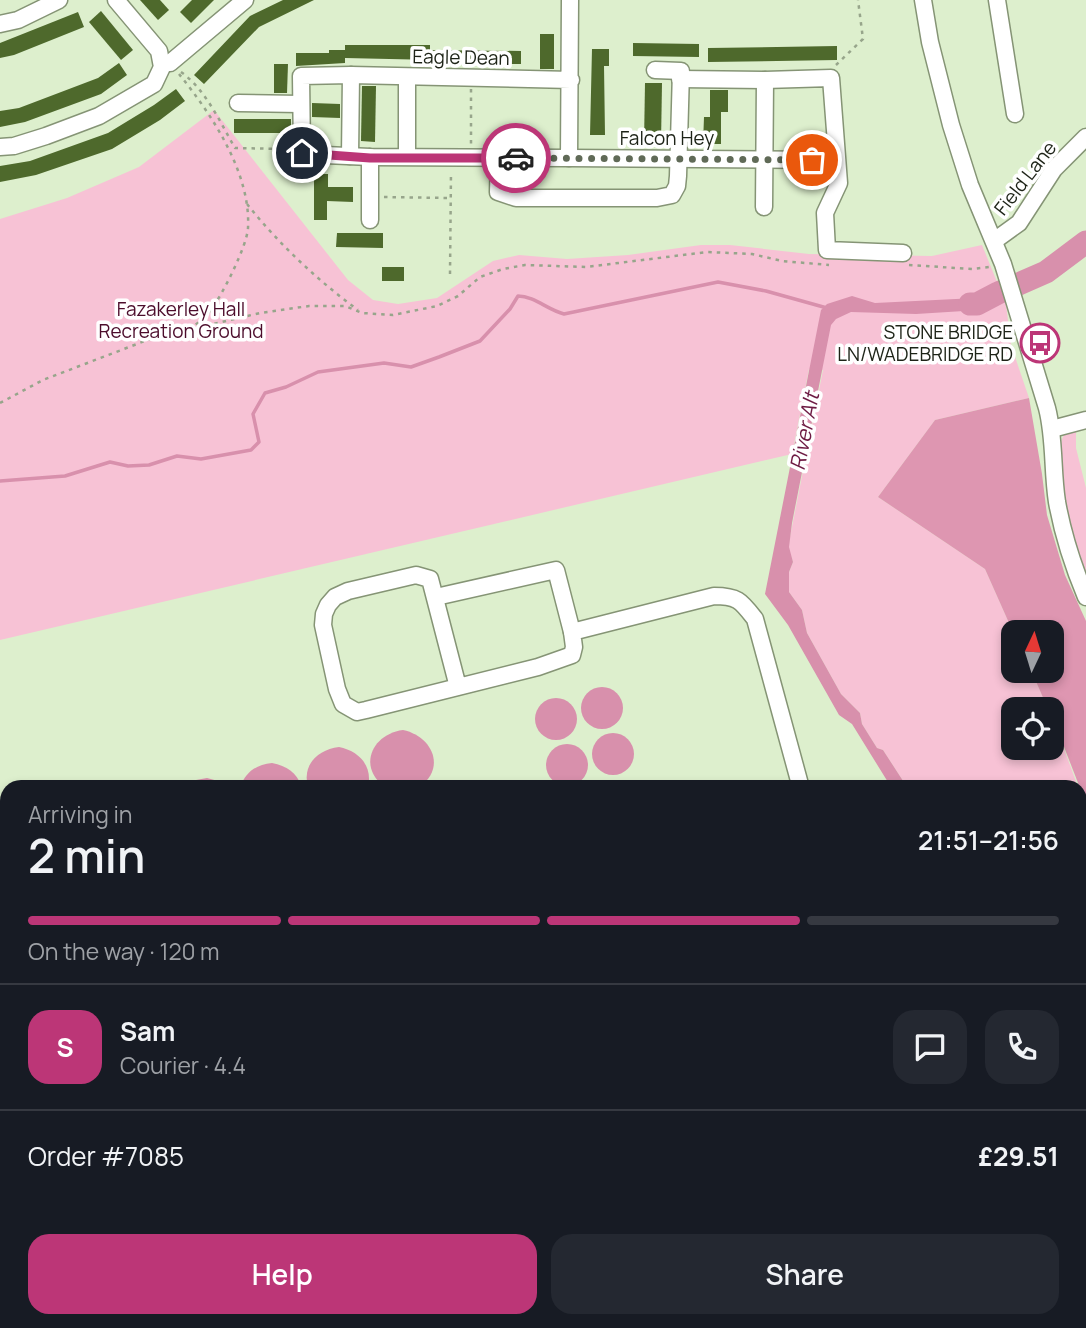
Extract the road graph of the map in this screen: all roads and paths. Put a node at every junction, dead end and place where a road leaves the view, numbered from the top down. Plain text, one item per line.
1 (59, 0) edge
2 (116, 0) edge
3 (245, 0) edge
4 (570, 0) edge
5 (858, 0) edge
6 (923, 0) edge
7 (997, 0) edge
8 (0, 24) edge
9 (166, 65) junction
10 (656, 70) dead end
11 (351, 75) junction
12 (188, 77) junction
13 (407, 77) junction
14 (831, 78) junction
15 (470, 79) junction
16 (680, 79) junction
17 (184, 80) junction
18 (571, 80) junction
19 (765, 80) junction
20 (238, 103) dead end
21 (300, 104) junction
22 (1015, 114) dead end
23 (1086, 137) edge
24 (0, 147) edge
25 (302, 151) junction
26 (350, 156) junction
27 (407, 156) junction
28 (370, 158) junction
29 (451, 158) junction
30 (471, 158) junction
31 (569, 158) junction
32 (499, 159) junction
33 (679, 160) junction
34 (765, 160) junction
35 (836, 160) junction
36 (370, 197) junction
37 (450, 198) junction
38 (247, 204) junction
39 (764, 207) dead end
40 (370, 220) dead end
41 (994, 242) junction
42 (905, 259) joint
43 (1003, 264) junction
44 (834, 265) dead end
45 (450, 274) dead end
46 (362, 313) junction
47 (190, 331) junction
48 (0, 403) edge
49 (1086, 420) edge
50 (1052, 429) junction
51 (436, 597) junction
52 (1086, 597) edge
53 (572, 632) junction
54 (458, 687) junction
55 (799, 780) edge

1 - 8 street
2 - 9 street
3 - 9 street
4 - 18 street
5 - 14 path
6 - 41 street
7 - 22 street
9 - 12 path
9 - 17 path
9 - 24 street
10 - 16 street
11 - 13 street, Eagle Dean
11 - 21 street, Eagle Dean
11 - 26 street
12 - 17 path
12 - 25 path
13 - 15 street, Eagle Dean
13 - 27 street
14 - 19 street
14 - 35 street
15 - 18 street, Eagle Dean
15 - 30 path
16 - 19 street
16 - 33 street
17 - 38 path
18 - 31 street
19 - 34 street
20 - 21 street
21 - 25 street, Eagle Dean
23 - 41 street, Field Lane
25 - 26 street, Falcon Hey
26 - 28 street, Falcon Hey
27 - 28 street, Falcon Hey
27 - 29 street, Falcon Hey
28 - 36 street
29 - 30 street, Falcon Hey
29 - 37 path
30 - 32 street, Falcon Hey
31 - 32 street, Falcon Hey
31 - 33 street, Falcon Hey
32 - 33 street
33 - 34 street, Falcon Hey
34 - 35 street, Falcon Hey
34 - 39 street
35 - 42 street
36 - 37 path
36 - 40 street
37 - 45 path
38 - 46 path
38 - 47 path
41 - 43 street
42 - 43 path
43 - 50 street
44 - 46 path
46 - 47 path
47 - 48 path
49 - 50 street
50 - 52 street
51 - 53 street
51 - 54 street
51 - 54 street
53 - 54 street
53 - 55 street

